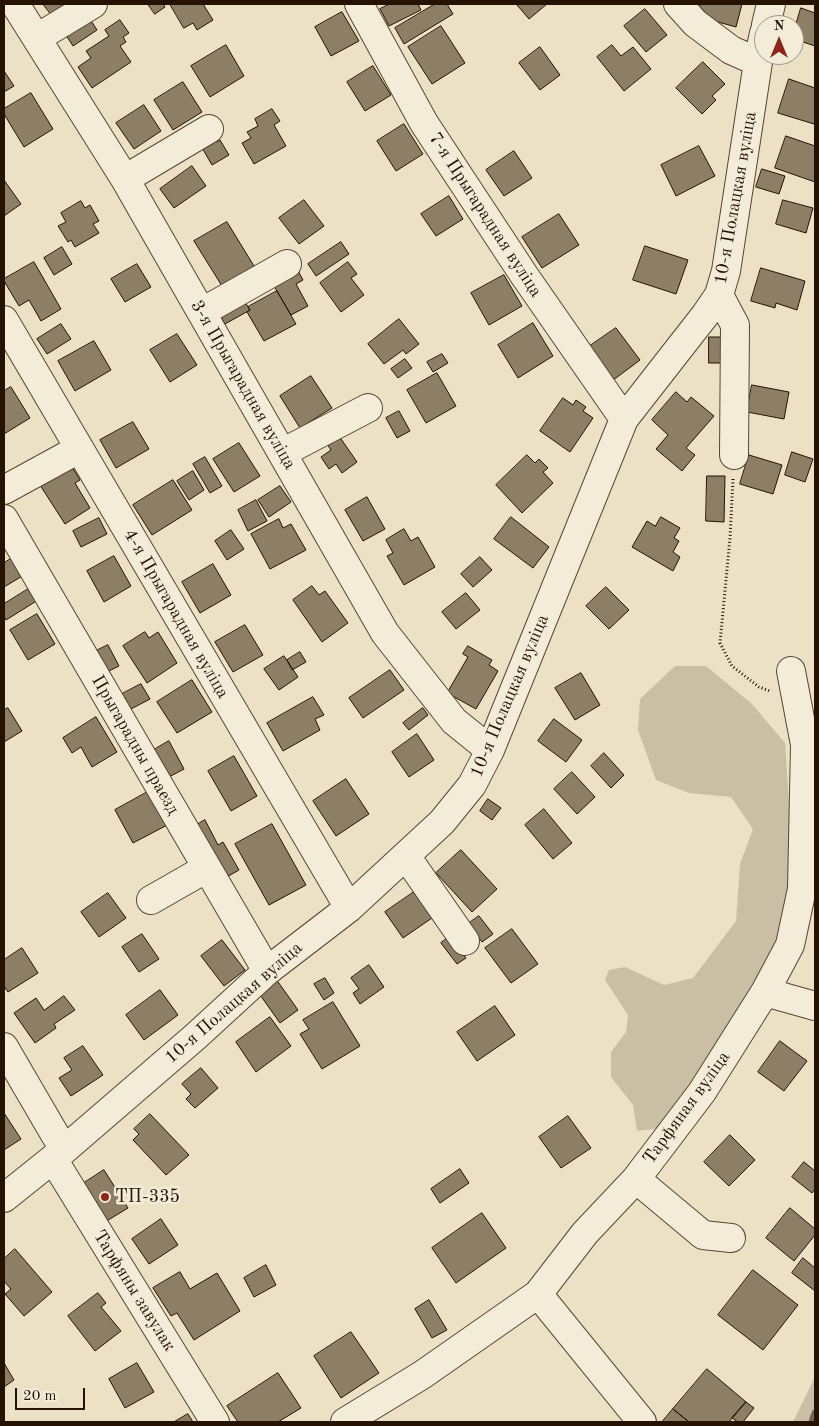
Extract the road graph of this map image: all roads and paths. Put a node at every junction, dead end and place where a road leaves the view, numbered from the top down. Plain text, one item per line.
1 (15, 4) edge
2 (93, 4) edge
3 (359, 4) edge
4 (678, 4) edge
5 (37, 38) junction
6 (754, 60) edge
7 (758, 65) edge
8 (209, 129) dead end
9 (125, 179) junction
10 (287, 264) dead end
11 (719, 295) junction
12 (202, 312) junction
13 (4, 320) edge
14 (368, 408) dead end
15 (624, 419) junction
16 (79, 449) junction
17 (282, 453) junction
18 (734, 455) joint
19 (4, 490) edge
20 (4, 519) edge
21 (791, 671) dead end
22 (796, 701) junction
23 (490, 750) junction
24 (406, 856) junction
25 (207, 868) junction
26 (151, 900) dead end
27 (350, 908) junction
28 (465, 942) dead end
29 (267, 971) junction
30 (765, 992) junction
31 (815, 1006) edge
32 (4, 1047) edge
33 (58, 1154) junction
34 (636, 1179) junction
35 (4, 1198) edge
36 (731, 1238) dead end
37 (538, 1294) junction
38 (215, 1422) edge
39 (345, 1422) edge
40 (642, 1422) edge

1 - 5 street, 3-я Прыгарадная вуліца
2 - 5 street
3 - 15 street, 7-я Прыгарадная вуліца
4 - 6 street
5 - 9 street, 3-я Прыгарадная вуліца
7 - 11 street, 10-я Полацкая вуліца
8 - 9 street
9 - 12 street, 3-я Прыгарадная вуліца
10 - 12 street
11 - 15 street, 10-я Полацкая вуліца
11 - 18 street
12 - 17 street, 3-я Прыгарадная вуліца
13 - 16 street, 4-я Прыгарадная вуліца
14 - 17 street
15 - 23 street, 10-я Полацкая вуліца
16 - 19 street
16 - 27 street, 4-я Прыгарадная вуліца
17 - 23 street, 3-я Прыгарадная вуліца
18 - 22 path
20 - 25 street, Прыгарадны праезд
21 - 22 street, Тарфяная вуліца
22 - 30 street, Тарфяная вуліца
23 - 24 street, 10-я Полацкая вуліца
24 - 27 street, 10-я Полацкая вуліца
24 - 28 street
25 - 26 street
25 - 29 street, Прыгарадны праезд
27 - 29 street, 10-я Полацкая вуліца
29 - 33 street, 10-я Полацкая вуліца
30 - 31 street
30 - 34 street, Тарфяная вуліца
32 - 33 street, Тарфяны завулак
33 - 35 street, 10-я Полацкая вуліца
33 - 38 street, Тарфяны завулак
34 - 36 street
34 - 37 street, Тарфяная вуліца
37 - 39 street, Тарфяная вуліца
37 - 40 street

